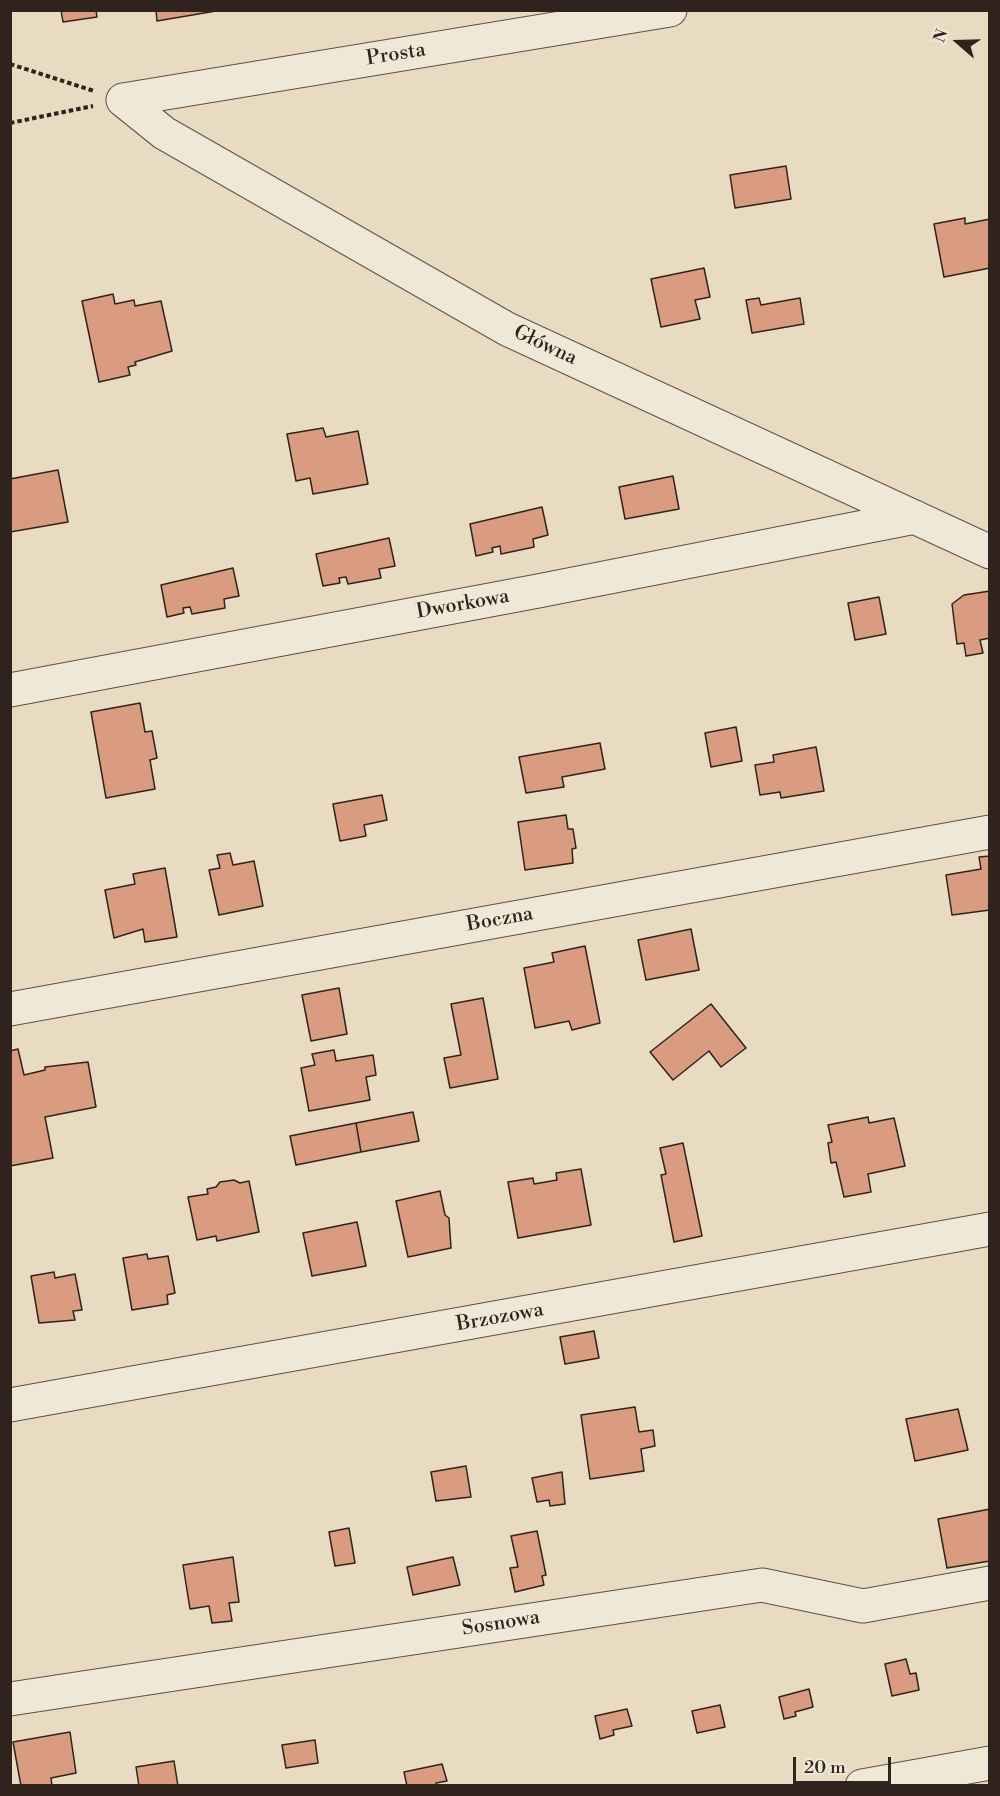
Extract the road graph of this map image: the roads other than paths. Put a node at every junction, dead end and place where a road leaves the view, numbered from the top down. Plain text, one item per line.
1 (670, 10) edge
2 (123, 100) joint
3 (915, 517) junction
4 (990, 552) edge
5 (10, 690) edge
6 (990, 832) edge
7 (10, 1009) edge
8 (990, 1229) edge
9 (10, 1405) edge
10 (990, 1583) edge
11 (10, 1699) edge
12 (990, 1763) edge
13 (862, 1785) edge

1 - 2 street, Prosta
2 - 3 street, Główna
3 - 4 street, Główna
3 - 5 street, Dworkowa
6 - 7 street, Boczna
8 - 9 street, Brzozowa
10 - 11 street, Sosnowa
12 - 13 street

